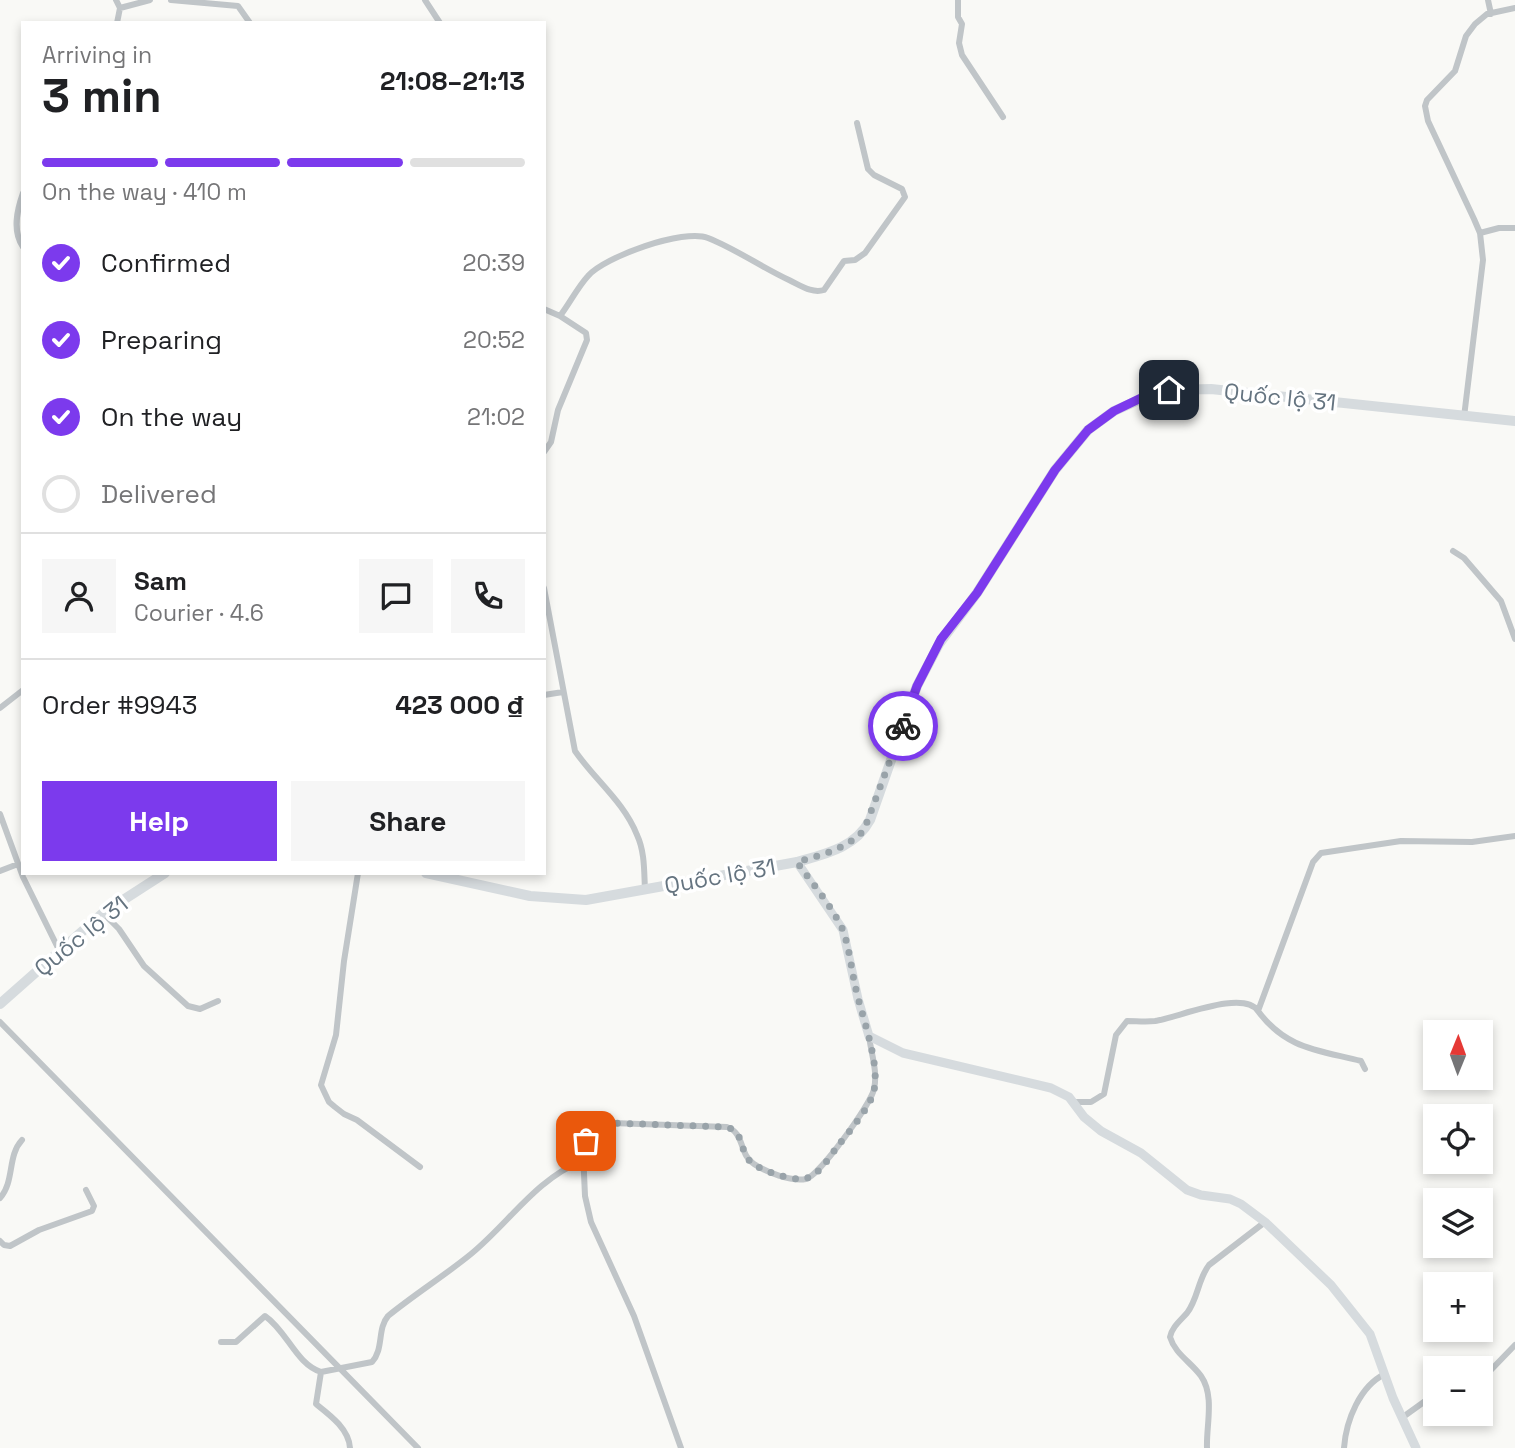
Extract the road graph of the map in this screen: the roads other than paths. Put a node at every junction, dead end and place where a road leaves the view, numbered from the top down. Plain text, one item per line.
1 (116, 0) edge
2 (150, 0) edge
3 (171, 0) edge
4 (425, 0) edge
5 (958, 0) edge
6 (1488, 0) edge
7 (120, 8) junction
8 (1515, 8) edge
9 (1491, 14) junction
10 (117, 21) edge
11 (249, 21) edge
12 (439, 21) edge
13 (1003, 117) dead end
14 (857, 123) dead end
15 (21, 203) edge
16 (1515, 228) edge
17 (1479, 233) junction
18 (21, 245) edge
19 (546, 310) edge
20 (560, 316) junction
21 (1464, 417) junction
22 (1515, 421) edge
23 (546, 449) edge
24 (1453, 551) dead end
25 (546, 599) edge
26 (1515, 639) edge
27 (21, 692) edge
28 (563, 692) junction
29 (546, 695) edge
30 (0, 708) edge
31 (0, 814) edge
32 (1515, 836) edge
33 (797, 862) junction
34 (18, 864) junction
35 (21, 870) edge
36 (0, 871) edge
37 (23, 875) edge
38 (162, 875) edge
39 (358, 875) edge
40 (435, 875) edge
41 (645, 890) junction
42 (103, 913) junction
43 (59, 950) junction
44 (218, 1002) dead end
45 (0, 1004) edge
46 (1258, 1011) junction
47 (0, 1021) edge
48 (869, 1035) junction
49 (1365, 1069) dead end
50 (1074, 1102) junction
51 (22, 1140) dead end
52 (582, 1161) junction
53 (420, 1167) dead end
54 (86, 1191) dead end
55 (0, 1198) edge
56 (1265, 1222) junction
57 (0, 1241) edge
58 (221, 1342) dead end
59 (1515, 1345) edge
60 (339, 1368) junction
61 (1493, 1368) edge
62 (321, 1372) junction
63 (1385, 1374) junction
64 (1423, 1402) edge
65 (1403, 1417) junction
66 (350, 1448) edge
67 (418, 1448) edge
68 (681, 1448) edge
69 (1207, 1448) edge
70 (1344, 1448) edge
71 (1416, 1448) edge

1 - 7 street
2 - 7 street
3 - 11 street
4 - 12 street
5 - 13 street
6 - 9 street
7 - 10 street
8 - 9 street
9 - 17 street
14 - 20 street
15 - 18 street
16 - 17 street
17 - 21 street
19 - 20 street
20 - 23 street
21 - 22 highway, Quốc lộ 31
21 - 33 highway, Quốc lộ 31
24 - 26 street
25 - 28 street
27 - 30 street
28 - 29 street
28 - 41 street
31 - 34 street
32 - 46 street
33 - 41 highway, Quốc lộ 31
33 - 48 street
34 - 35 street
34 - 36 street
37 - 43 street
38 - 42 highway, Quốc lộ 31
39 - 53 street
40 - 41 highway, Quốc lộ 31
42 - 43 highway, Quốc lộ 31
42 - 44 street
43 - 45 highway, Quốc lộ 31
46 - 49 street
46 - 50 street
47 - 60 street
48 - 50 street
48 - 52 street
50 - 56 street
51 - 55 street
52 - 60 street
52 - 68 street
54 - 57 street
56 - 63 street
56 - 69 street
58 - 62 street
59 - 61 street
60 - 62 street
60 - 67 street
62 - 66 street
63 - 65 street
63 - 70 street
64 - 65 street
65 - 71 street

